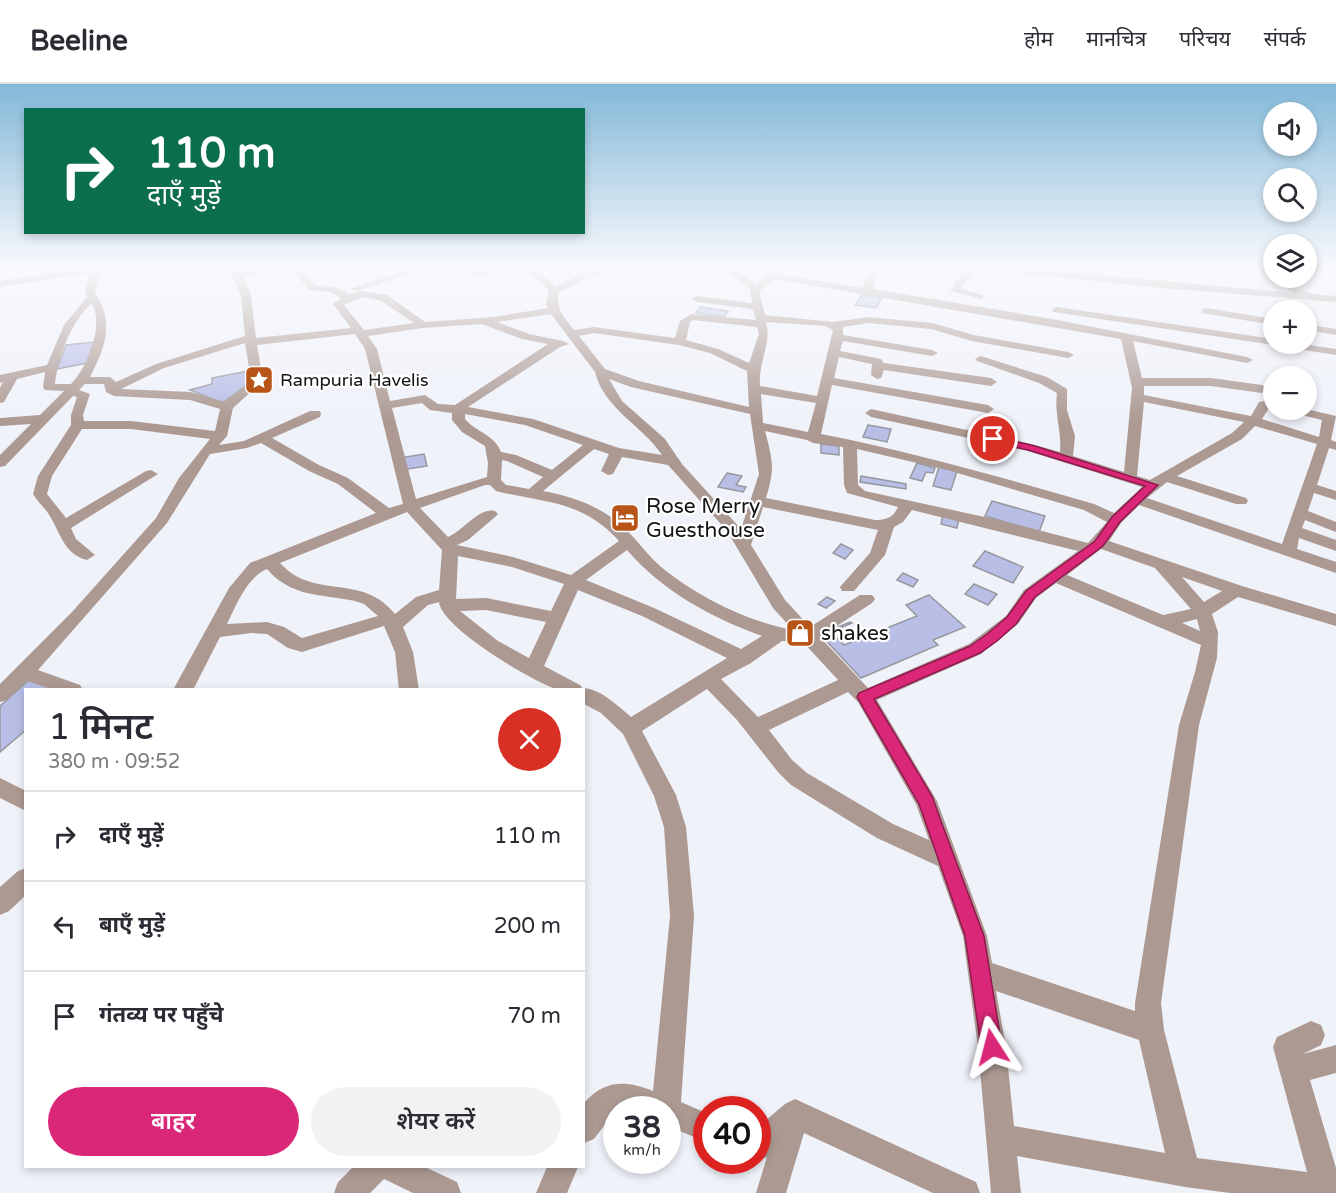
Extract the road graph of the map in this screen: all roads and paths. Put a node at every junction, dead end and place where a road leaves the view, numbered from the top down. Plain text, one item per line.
1 (72, 320) edge
2 (101, 320) edge
3 (249, 320) edge
4 (349, 320) edge
5 (416, 320) edge
6 (487, 320) edge
7 (562, 320) edge
8 (687, 320) edge
9 (761, 320) edge
10 (791, 320) edge
11 (860, 320) edge
12 (891, 320) edge
13 (926, 320) edge
14 (1035, 320) edge
15 (1124, 320) edge
16 (1207, 320) edge
17 (483, 321) junction
18 (894, 324) junction
19 (423, 325) junction
20 (834, 325) junction
21 (924, 325) junction
22 (1317, 329) edge
23 (359, 332) junction
24 (1208, 332) junction
25 (1336, 332) edge
26 (1126, 336) junction
27 (1238, 336) junction
28 (838, 337) junction
29 (250, 340) junction
30 (1263, 340) edge
31 (570, 341) junction
32 (680, 342) junction
33 (889, 345) junction
34 (1317, 349) edge
35 (1336, 352) edge
36 (834, 353) junction
37 (932, 353) dead end
38 (1068, 355) dead end
39 (981, 359) dead end
40 (879, 366) junction
41 (53, 367) junction
42 (753, 369) junction
43 (601, 372) junction
44 (6, 378) edge
45 (827, 380) junction
46 (991, 382) dead end
47 (1136, 382) junction
48 (1260, 384) edge
49 (76, 387) junction
50 (874, 388) junction
51 (110, 389) junction
52 (754, 389) junction
53 (1137, 397) junction
54 (0, 399) edge
55 (822, 400) junction
56 (386, 405) junction
57 (227, 407) junction
58 (988, 408) dead end
59 (459, 409) junction
60 (871, 413) dead end
61 (315, 414) dead end
62 (1317, 415) edge
63 (44, 419) junction
64 (757, 419) junction
65 (1333, 419) edge
66 (1255, 420) junction
67 (0, 422) edge
68 (78, 425) junction
69 (220, 436) junction
70 (262, 438) junction
71 (813, 439) junction
72 (592, 444) junction
73 (850, 445) junction
74 (1331, 445) edge
75 (205, 451) junction
76 (617, 452) junction
77 (497, 455) junction
78 (1066, 458) junction
79 (672, 461) junction
80 (0, 463) edge
81 (608, 471) dead end
82 (151, 474) dead end
83 (555, 476) junction
84 (1130, 478) junction
85 (494, 481) junction
86 (1158, 481) junction
87 (1309, 487) junction
88 (531, 494) junction
89 (1336, 496) edge
90 (1138, 500) junction
91 (757, 501) junction
92 (1241, 501) dead end
93 (906, 506) junction
94 (411, 507) junction
95 (490, 513) dead end
96 (1299, 513) junction
97 (387, 514) junction
98 (1116, 520) junction
99 (887, 525) junction
100 (63, 526) junction
101 (1336, 527) edge
102 (1293, 530) junction
103 (629, 541) junction
104 (744, 544) junction
105 (448, 546) junction
106 (1095, 546) junction
107 (1336, 546) edge
108 (1288, 551) junction
109 (87, 555) dead end
110 (269, 561) junction
111 (1161, 565) junction
112 (1336, 568) edge
113 (1054, 576) junction
114 (574, 581) junction
115 (848, 587) dead end
116 (1236, 590) junction
117 (448, 599) junction
118 (866, 599) dead end
119 (1202, 612) junction
120 (556, 618) junction
121 (1336, 620) edge
122 (1161, 622) junction
123 (391, 623) junction
124 (213, 632) junction
125 (777, 635) junction
126 (808, 636) junction
127 (1210, 642) junction
128 (744, 658) junction
129 (533, 669) junction
130 (24, 673) junction
131 (709, 679) junction
132 (851, 682) junction
133 (69, 688) edge
134 (184, 688) edge
135 (409, 688) edge
136 (567, 688) edge
137 (0, 695) edge
138 (585, 697) edge
139 (865, 697) junction
140 (630, 728) junction
141 (755, 728) junction
142 (0, 787) edge
143 (24, 801) edge
144 (947, 859) junction
145 (24, 881) edge
146 (0, 903) edge
147 (980, 972) junction
148 (1150, 1030) junction
149 (1330, 1050) edge
150 (667, 1096) edge
151 (603, 1104) edge
152 (795, 1114) junction
153 (585, 1127) edge
154 (771, 1135) edge
155 (1000, 1138) junction
156 (373, 1168) edge
157 (394, 1168) edge
158 (563, 1168) edge
159 (1185, 1172) junction
160 (1327, 1191) edge
161 (349, 1193) edge
162 (446, 1193) edge
163 (551, 1193) edge
164 (771, 1193) edge
165 (964, 1193) edge
166 (1006, 1193) edge

1 - 41 street
2 - 49 street
3 - 29 street
4 - 23 street
5 - 19 street
6 - 17 street
7 - 31 street
8 - 32 street
9 - 42 street
10 - 20 street
11 - 20 street
12 - 18 street
13 - 21 street
14 - 26 street
15 - 24 street
16 - 24 street
17 - 19 street
17 - 31 street
18 - 21 street
18 - 33 street
19 - 23 street
20 - 28 street
21 - 38 street
22 - 25 street
23 - 29 street
23 - 56 street
24 - 27 street
26 - 47 street
26 - 48 street
27 - 30 street
27 - 48 street
28 - 33 street
28 - 36 street
29 - 51 street
29 - 57 street
31 - 32 street
31 - 43 street
31 - 59 street
32 - 42 street
33 - 37 street
34 - 35 street
36 - 40 street
36 - 45 street
39 - 78 street
40 - 46 street
40 - 50 street
41 - 44 street
41 - 49 street
42 - 52 street
43 - 64 street
43 - 79 street
44 - 54 street
45 - 50 street
45 - 55 street
47 - 48 street
47 - 53 street
48 - 66 street
49 - 51 street
49 - 63 street
49 - 68 street
50 - 58 street
51 - 57 street
52 - 55 street
52 - 64 street
53 - 66 street
53 - 84 street
55 - 71 street
56 - 59 street
56 - 94 street
57 - 69 street
59 - 72 street
59 - 77 street
60 - 78 street
61 - 70 street
62 - 65 street
63 - 67 street
63 - 80 street
64 - 71 street
64 - 91 street
65 - 74 street
66 - 74 street
66 - 86 street
68 - 69 street
68 - 100 street
69 - 75 street
70 - 75 street
70 - 97 street
71 - 73 street
72 - 76 street
72 - 83 street
73 - 93 street
73 - 98 street
74 - 87 street
75 - 130 street
76 - 79 street
76 - 81 street
77 - 83 street
77 - 85 street
78 - 84 street
79 - 104 street
82 - 100 street
83 - 88 street
84 - 86 street
85 - 88 street
85 - 94 street
86 - 90 street
86 - 92 street
87 - 89 street
87 - 96 street
88 - 103 street
90 - 98 street
90 - 108 street
91 - 99 street
91 - 104 street
93 - 99 street
93 - 106 street
94 - 97 street
94 - 105 street
95 - 105 street
96 - 101 street
96 - 102 street
97 - 110 street
98 - 106 street
99 - 115 street
100 - 109 street
102 - 107 street
102 - 108 street
103 - 114 street
103 - 125 street
104 - 126 street
105 - 114 street
105 - 117 street
106 - 111 street
106 - 113 street
108 - 112 street
110 - 123 street
110 - 124 street
111 - 116 street
111 - 119 street
113 - 122 street
113 - 139 street
114 - 120 street
114 - 128 street
116 - 119 street
116 - 121 street
117 - 120 street
117 - 123 street
117 - 129 street
118 - 126 street
119 - 122 street
119 - 127 street
120 - 129 street
122 - 127 street
123 - 124 street
123 - 135 street
124 - 134 street
125 - 126 street
125 - 128 street
126 - 132 street
127 - 148 street
128 - 131 street
129 - 136 street
130 - 133 street
130 - 137 street
131 - 140 street
131 - 141 street
132 - 139 street
132 - 141 street
138 - 140 street
139 - 144 street
140 - 150 street
141 - 144 street
142 - 143 street
144 - 147 street
145 - 146 street
147 - 148 street
147 - 155 street
148 - 159 street
149 - 160 street
151 - 153 street
152 - 154 street
152 - 164 street
152 - 165 street
155 - 159 street
155 - 166 street
156 - 161 street
157 - 162 street
158 - 163 street
159 - 160 street

